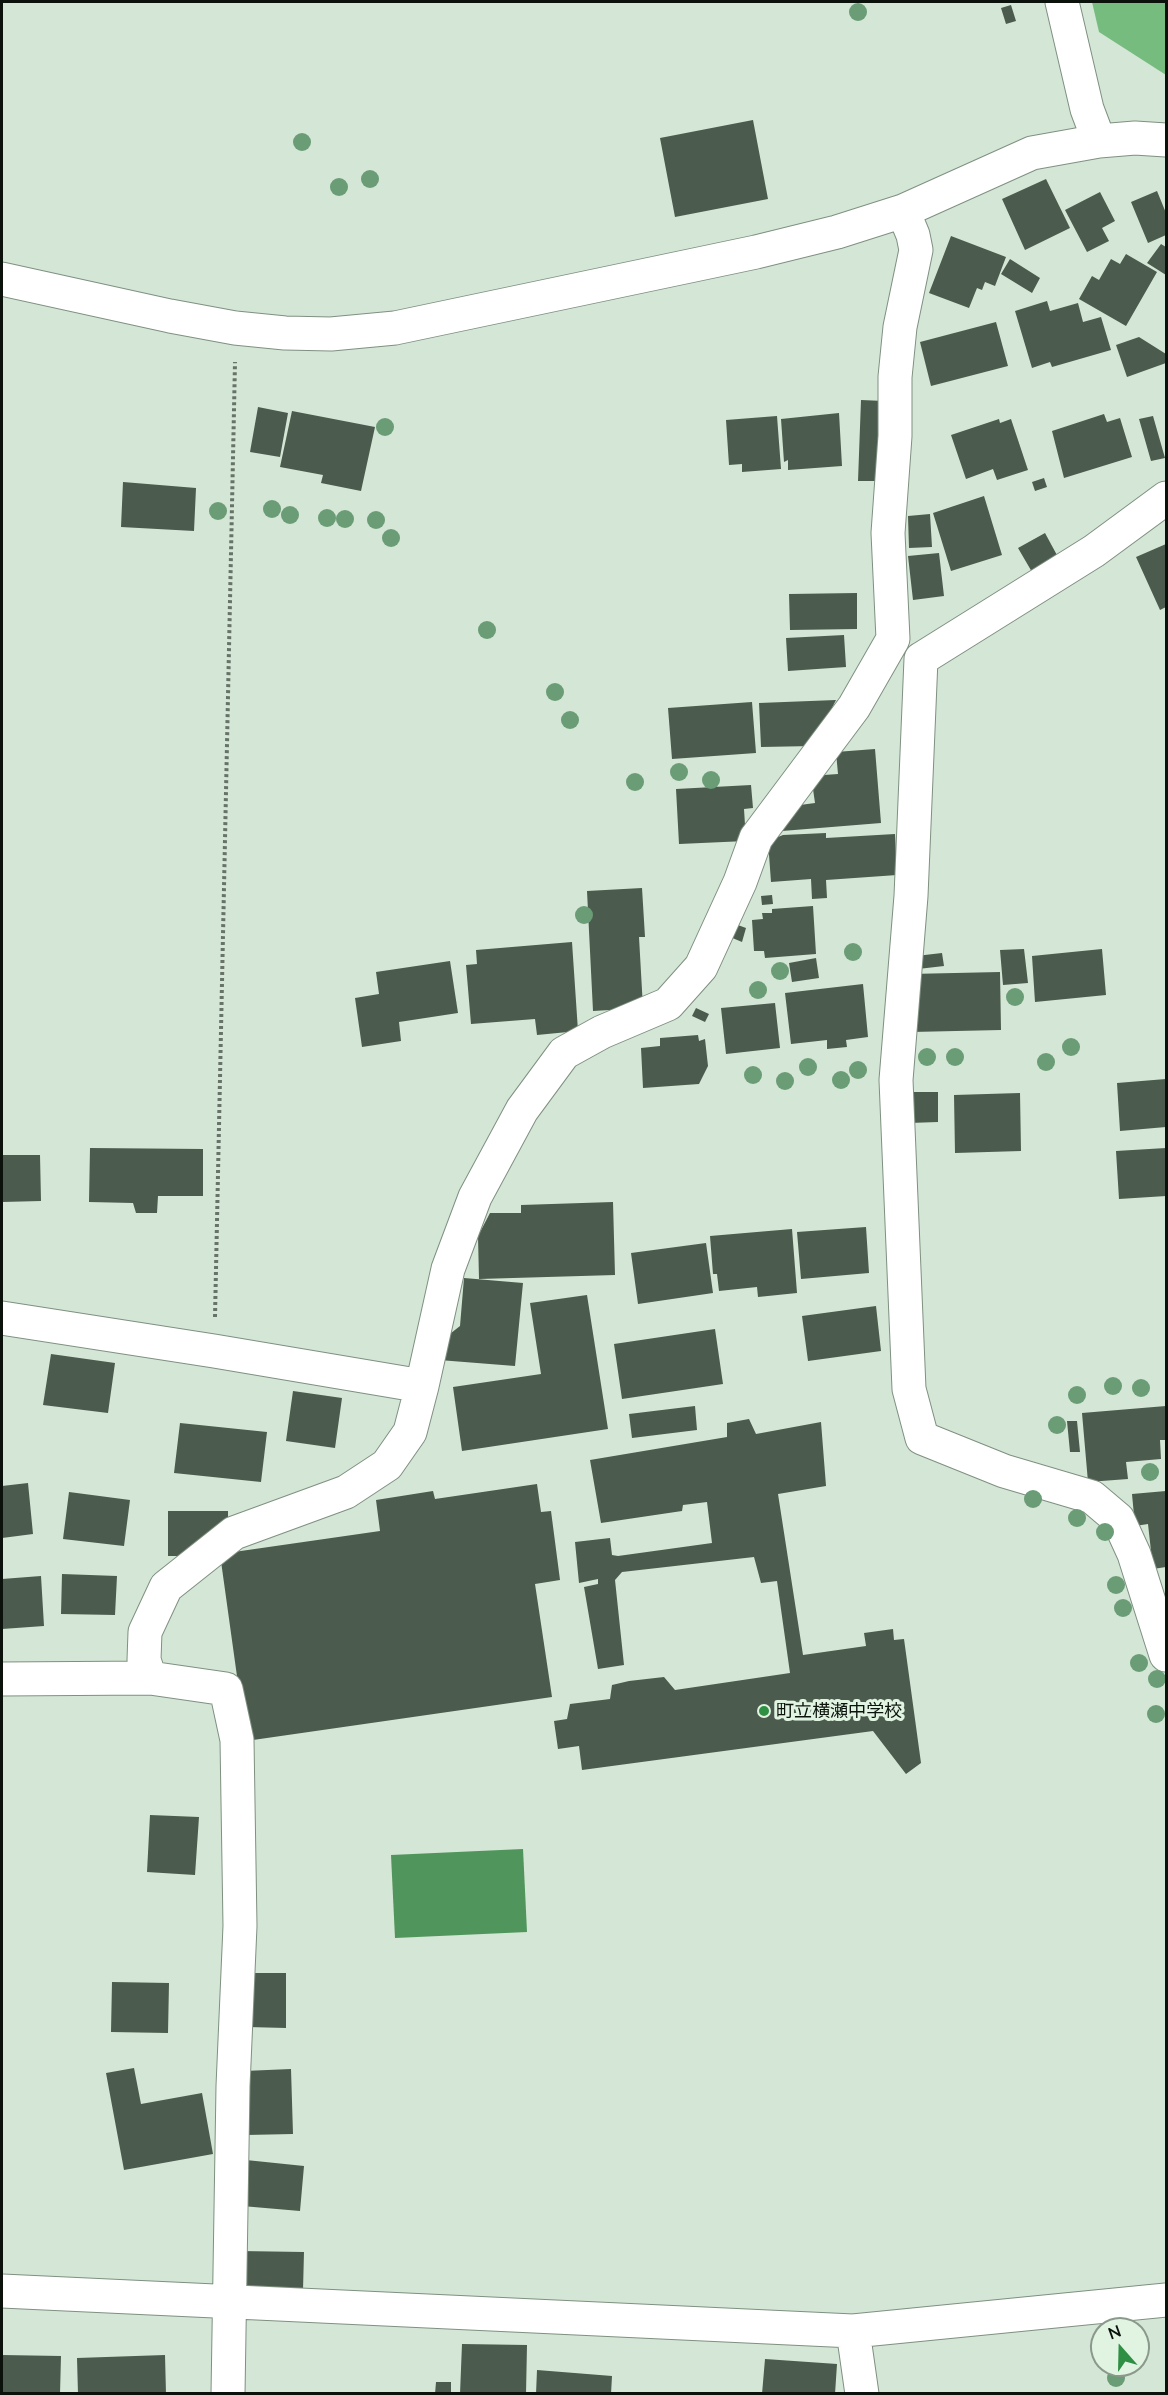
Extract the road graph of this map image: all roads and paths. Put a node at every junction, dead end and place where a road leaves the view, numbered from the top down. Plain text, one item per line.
1 (1062, 2) edge
2 (1099, 141) junction
3 (1163, 146) edge
4 (903, 210) junction
5 (2, 279) edge
6 (236, 328) junction
7 (1167, 498) edge
8 (893, 639) junction
9 (921, 659) junction
10 (2, 1318) edge
11 (214, 1351) junction
12 (422, 1386) junction
13 (1165, 1645) edge
14 (150, 1678) junction
15 (2, 1679) edge
16 (2, 2291) edge
17 (1167, 2300) edge
18 (229, 2302) junction
19 (853, 2331) junction
20 (228, 2394) edge
21 (862, 2394) edge

1 - 2 street
2 - 3 street
2 - 4 street
4 - 6 street
4 - 8 street
5 - 6 street
6 - 11 path
7 - 9 street
8 - 9 street
8 - 12 street
9 - 13 street
10 - 11 street
11 - 12 street
12 - 14 street
14 - 15 street
14 - 18 street
16 - 18 street
17 - 19 street
18 - 19 street
18 - 20 street
19 - 21 street

